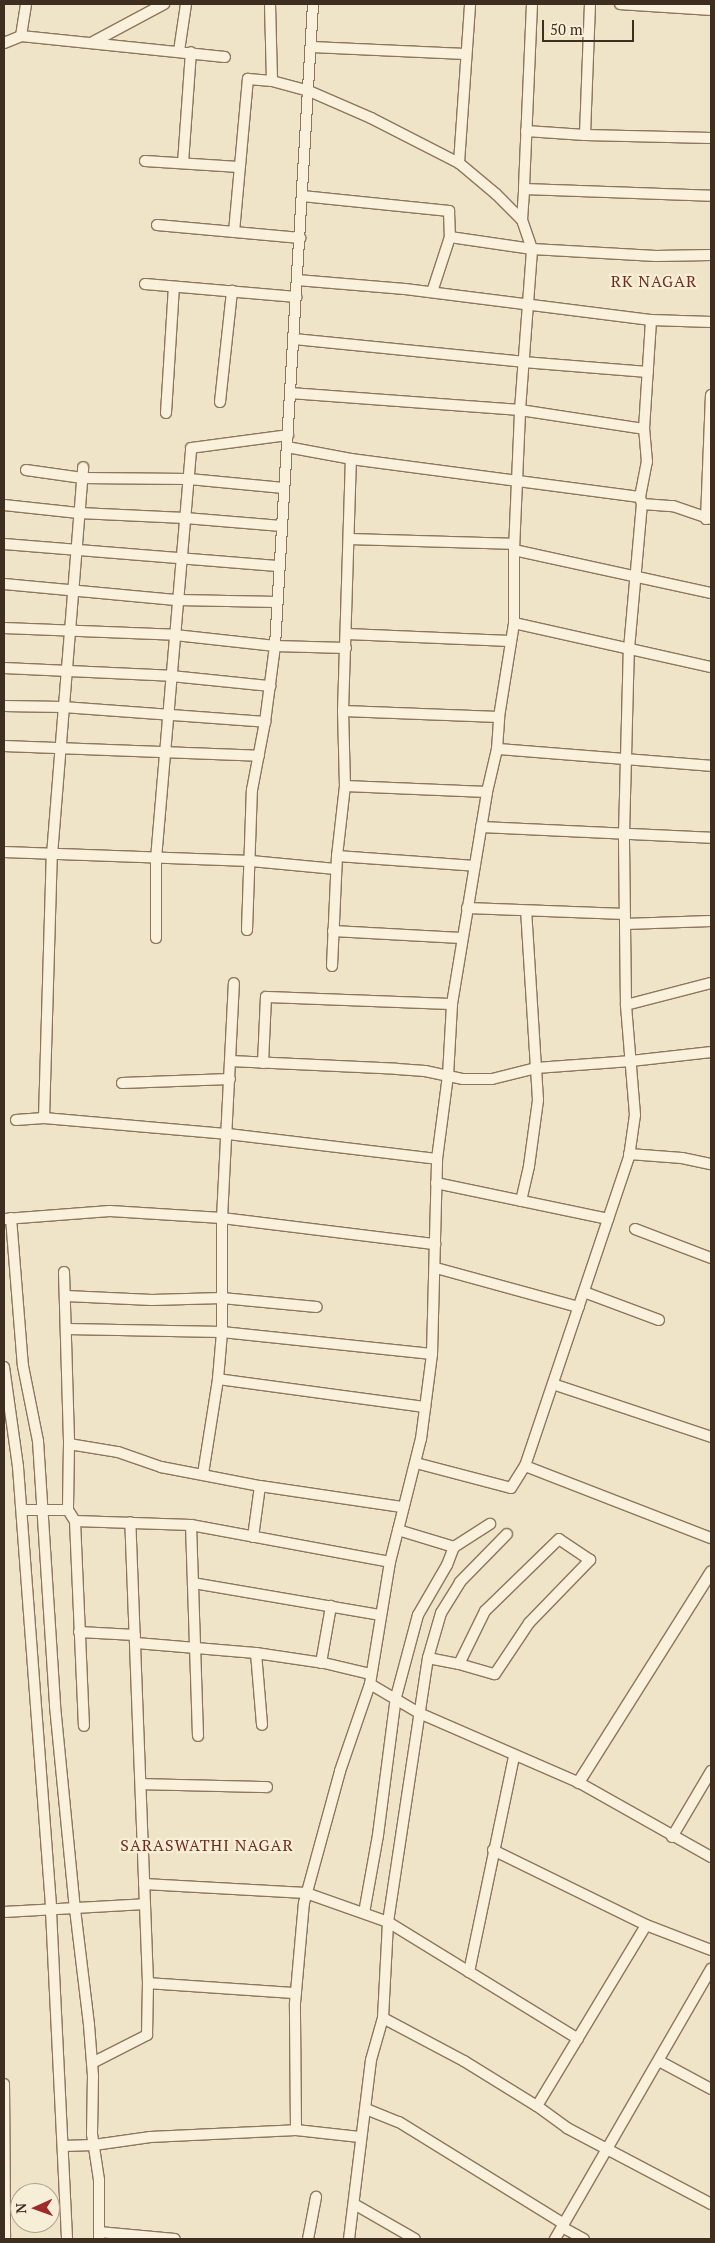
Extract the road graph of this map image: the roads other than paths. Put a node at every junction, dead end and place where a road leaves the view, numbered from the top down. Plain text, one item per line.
1 (26, 4) edge
2 (146, 4) edge
3 (164, 4) edge
4 (186, 4) edge
5 (270, 4) edge
6 (313, 4) edge
7 (470, 4) edge
8 (532, 4) edge
9 (590, 4) edge
10 (620, 4) edge
11 (711, 10) edge
12 (144, 15) junction
13 (20, 36) junction
14 (93, 42) junction
15 (4, 43) edge
16 (311, 47) junction
17 (179, 51) junction
18 (191, 52) junction
19 (466, 54) junction
20 (225, 57) dead end
21 (272, 81) junction
22 (309, 91) junction
23 (526, 131) junction
24 (585, 135) junction
25 (711, 138) edge
26 (145, 161) dead end
27 (184, 163) junction
28 (459, 163) junction
29 (239, 167) junction
30 (524, 189) junction
31 (302, 196) junction
32 (711, 196) edge
33 (522, 220) junction
34 (157, 225) dead end
35 (234, 232) junction
36 (450, 237) junction
37 (300, 238) junction
38 (532, 249) junction
39 (711, 255) edge
40 (297, 280) junction
41 (145, 284) dead end
42 (174, 287) junction
43 (232, 291) junction
44 (432, 292) junction
45 (296, 297) junction
46 (527, 306) junction
47 (651, 320) junction
48 (711, 322) edge
49 (294, 339) junction
50 (523, 362) junction
51 (648, 372) junction
52 (290, 393) junction
53 (711, 395) edge
54 (220, 402) dead end
55 (520, 410) junction
56 (166, 413) dead end
57 (644, 429) junction
58 (288, 435) junction
59 (287, 447) junction
60 (351, 459) junction
61 (83, 467) dead end
62 (26, 470) dead end
63 (82, 478) junction
64 (189, 479) junction
65 (517, 479) junction
66 (284, 488) junction
67 (641, 500) junction
68 (4, 505) edge
69 (79, 513) junction
70 (185, 518) junction
71 (709, 519) edge
72 (282, 526) junction
73 (349, 540) junction
74 (4, 544) edge
75 (514, 547) junction
76 (76, 550) junction
77 (182, 557) junction
78 (280, 566) junction
79 (635, 576) junction
80 (4, 584) edge
81 (73, 590) junction
82 (711, 593) edge
83 (178, 600) junction
84 (278, 602) junction
85 (514, 623) junction
86 (4, 628) edge
87 (69, 631) junction
88 (346, 634) junction
89 (175, 635) junction
90 (510, 641) junction
91 (274, 646) junction
92 (346, 648) junction
93 (629, 649) junction
94 (711, 667) edge
95 (4, 668) edge
96 (66, 671) junction
97 (171, 676) junction
98 (270, 686) junction
99 (4, 706) edge
100 (63, 708) junction
101 (343, 711) junction
102 (168, 714) junction
103 (499, 717) junction
104 (265, 722) junction
105 (4, 746) edge
106 (60, 748) junction
107 (497, 748) junction
108 (165, 751) junction
109 (259, 756) junction
110 (626, 760) junction
111 (711, 766) edge
112 (344, 786) junction
113 (487, 792) junction
114 (481, 827) junction
115 (624, 834) junction
116 (711, 838) edge
117 (4, 852) edge
118 (52, 855) junction
119 (337, 856) junction
120 (156, 859) junction
121 (251, 861) junction
122 (475, 866) junction
123 (336, 869) junction
124 (467, 908) junction
125 (526, 911) junction
126 (625, 919) junction
127 (711, 921) edge
128 (247, 930) dead end
129 (333, 931) junction
130 (156, 938) dead end
131 (461, 938) junction
132 (332, 966) dead end
133 (234, 983) dead end
134 (711, 984) edge
135 (452, 1004) junction
136 (626, 1005) junction
137 (711, 1052) edge
138 (230, 1061) junction
139 (631, 1061) junction
140 (263, 1063) junction
141 (536, 1068) junction
142 (448, 1076) junction
143 (230, 1080) junction
144 (122, 1083) dead end
145 (44, 1118) junction
146 (16, 1120) dead end
147 (228, 1134) junction
148 (629, 1154) junction
149 (437, 1159) junction
150 (711, 1164) edge
151 (436, 1183) junction
152 (521, 1201) junction
153 (7, 1218) edge
154 (222, 1218) junction
155 (608, 1219) junction
156 (635, 1229) dead end
157 (435, 1244) junction
158 (711, 1258) edge
159 (436, 1268) junction
160 (64, 1272) dead end
161 (584, 1292) junction
162 (66, 1296) junction
163 (222, 1298) junction
164 (317, 1307) dead end
165 (579, 1307) junction
166 (659, 1320) dead end
167 (67, 1330) junction
168 (222, 1332) junction
169 (432, 1354) junction
170 (4, 1367) edge
171 (218, 1379) junction
172 (554, 1384) junction
173 (6, 1394) edge
174 (425, 1407) junction
175 (711, 1437) edge
176 (69, 1444) junction
177 (416, 1463) junction
178 (525, 1466) junction
179 (203, 1474) junction
180 (260, 1486) junction
181 (403, 1507) junction
182 (22, 1510) junction
183 (43, 1510) junction
184 (68, 1510) junction
185 (75, 1521) junction
186 (130, 1522) junction
187 (490, 1524) dead end
188 (191, 1525) junction
189 (398, 1530) junction
190 (507, 1534) dead end
191 (254, 1537) junction
192 (711, 1538) edge
193 (454, 1547) junction
194 (390, 1562) junction
195 (711, 1571) edge
196 (193, 1584) junction
197 (708, 1584) edge
198 (331, 1606) junction
199 (380, 1615) junction
200 (79, 1632) junction
201 (136, 1639) junction
202 (195, 1646) junction
203 (256, 1653) junction
204 (428, 1658) junction
205 (321, 1663) junction
206 (459, 1664) junction
207 (370, 1679) junction
208 (396, 1698) junction
209 (419, 1713) junction
210 (262, 1725) dead end
211 (84, 1726) dead end
212 (198, 1736) dead end
213 (514, 1756) junction
214 (711, 1771) edge
215 (578, 1782) junction
216 (142, 1784) junction
217 (267, 1787) dead end
218 (672, 1837) junction
219 (493, 1850) junction
220 (711, 1857) edge
221 (144, 1884) junction
222 (306, 1893) junction
223 (145, 1904) junction
224 (75, 1909) junction
225 (51, 1911) junction
226 (4, 1912) edge
227 (364, 1913) junction
228 (388, 1922) junction
229 (646, 1925) junction
230 (711, 1950) edge
231 (711, 1969) edge
232 (469, 1972) junction
233 (148, 1983) junction
234 (296, 1992) junction
235 (383, 2018) junction
236 (578, 2039) junction
237 (659, 2061) junction
238 (92, 2064) junction
239 (4, 2084) edge
240 (711, 2089) edge
241 (537, 2106) junction
242 (366, 2109) junction
243 (296, 2130) junction
244 (360, 2137) junction
245 (94, 2145) junction
246 (63, 2146) junction
247 (606, 2149) junction
248 (4, 2172) edge
249 (316, 2197) dead end
250 (354, 2204) junction
251 (711, 2204) edge
252 (563, 2226) junction
253 (99, 2236) edge
254 (4, 2239) edge
255 (67, 2239) edge
256 (175, 2239) edge
257 (308, 2239) edge
258 (349, 2239) edge
259 (415, 2239) edge
260 (555, 2239) edge
261 (584, 2239) edge

1 - 13 street
2 - 12 street
3 - 12 street
4 - 17 street
5 - 21 street
6 - 16 street
7 - 19 street
8 - 23 street
9 - 24 street
10 - 11 street
12 - 14 street
13 - 14 street
13 - 15 street
14 - 17 street
16 - 19 street
16 - 22 street
17 - 18 street
18 - 20 street
18 - 27 street
19 - 28 street
21 - 22 street
21 - 29 street
22 - 28 street
22 - 31 street
23 - 24 street
23 - 30 street
24 - 25 street
26 - 27 street
27 - 29 street
28 - 33 street
29 - 35 street
30 - 32 street
30 - 33 street
31 - 36 street
31 - 37 street
33 - 38 street
34 - 35 street
35 - 37 street
36 - 38 street
36 - 44 street
37 - 40 street
38 - 39 street
38 - 46 street
40 - 44 street
40 - 45 street
41 - 42 street
42 - 43 street
42 - 56 street
43 - 45 street
43 - 54 street
44 - 46 street
45 - 49 street
46 - 47 street
46 - 50 street
47 - 48 street
47 - 51 street
49 - 50 street
49 - 52 street
50 - 51 street
50 - 55 street
51 - 57 street
52 - 55 street
52 - 58 street
53 - 71 street
55 - 57 street
55 - 65 street
57 - 67 street
58 - 59 street
58 - 64 street
59 - 60 street
59 - 66 street
60 - 65 street
60 - 73 street
61 - 63 street
62 - 63 street
63 - 64 street
63 - 69 street
64 - 66 street
64 - 70 street
65 - 67 street
65 - 75 street
66 - 72 street
67 - 71 street
67 - 79 street
68 - 69 street
69 - 70 street
69 - 76 street
70 - 72 street
70 - 77 street
72 - 78 street
73 - 75 street
73 - 88 street
74 - 76 street
75 - 79 street
75 - 85 street
76 - 77 street
76 - 81 street
77 - 78 street
77 - 83 street
78 - 84 street
79 - 82 street
79 - 93 street
80 - 81 street
81 - 83 street
81 - 87 street
83 - 84 street
83 - 89 street
84 - 91 street
85 - 90 street
85 - 93 street
86 - 87 street
87 - 89 street
87 - 96 street
88 - 90 street
88 - 92 street
89 - 91 street
89 - 97 street
90 - 103 street
91 - 92 street
91 - 98 street
92 - 101 street
93 - 94 street
93 - 110 street
95 - 96 street
96 - 97 street
96 - 100 street
97 - 98 street
97 - 102 street
98 - 104 street
99 - 100 street
100 - 102 street
100 - 106 street
101 - 103 street
101 - 112 street
102 - 104 street
102 - 108 street
103 - 107 street
104 - 109 street
105 - 106 street
106 - 108 street
106 - 118 street
107 - 110 street
107 - 113 street
108 - 109 street
108 - 120 street
109 - 121 street
110 - 111 street
110 - 115 street
112 - 113 street
112 - 119 street
113 - 114 street
114 - 115 street
114 - 122 street
115 - 116 street
115 - 126 street
117 - 118 street
118 - 120 street
118 - 145 street
119 - 122 street
119 - 123 street
120 - 121 street
120 - 130 street
121 - 123 street
121 - 128 street
122 - 124 street
123 - 129 street
124 - 125 street
124 - 131 street
125 - 126 street
125 - 141 street
126 - 127 street
126 - 136 street
129 - 131 street
129 - 132 street
131 - 135 street
133 - 138 street
134 - 136 street
135 - 140 street
135 - 142 street
136 - 139 street
137 - 139 street
138 - 140 street
138 - 143 street
139 - 141 street
139 - 148 street
140 - 142 street
141 - 142 street
141 - 152 street
142 - 149 street
143 - 144 street
143 - 147 street
145 - 146 street
145 - 147 street
147 - 149 street
147 - 154 street
148 - 150 street
148 - 155 street
149 - 151 street
151 - 152 street
151 - 157 street
152 - 155 street
153 - 154 street
153 - 183 street
154 - 157 street
154 - 163 street
155 - 161 street
156 - 158 street
157 - 159 street
159 - 165 street
159 - 169 street
160 - 162 street
161 - 165 street
161 - 166 street
162 - 163 street
162 - 167 street
163 - 164 street
163 - 168 street
165 - 172 street
167 - 168 street
167 - 176 street
168 - 169 street
168 - 171 street
169 - 174 street
170 - 173 street
171 - 174 street
171 - 179 street
172 - 175 street
172 - 178 street
173 - 182 street
174 - 177 street
176 - 179 street
176 - 184 street
177 - 178 street
177 - 181 street
178 - 192 street
179 - 180 street
180 - 181 street
180 - 191 street
181 - 189 street
182 - 183 street
182 - 225 street
183 - 184 street
183 - 224 street
184 - 185 street
185 - 186 street
185 - 200 street
186 - 188 street
186 - 201 street
187 - 193 street
188 - 191 street
188 - 196 street
189 - 193 street
189 - 194 street
190 - 204 street
191 - 194 street
193 - 208 street
194 - 199 street
195 - 197 street
196 - 198 street
196 - 202 street
197 - 215 street
198 - 199 street
198 - 205 street
199 - 207 street
200 - 201 street
200 - 211 street
201 - 202 street
201 - 216 street
202 - 203 street
202 - 212 street
203 - 205 street
203 - 210 street
204 - 206 street
204 - 209 street
205 - 207 street
206 - 206 street
207 - 208 street
207 - 222 street
208 - 209 street
208 - 227 street
209 - 213 street
209 - 228 street
213 - 215 street
213 - 219 street
214 - 218 street
215 - 218 street
216 - 217 street
216 - 221 street
218 - 220 street
219 - 229 street
219 - 232 street
221 - 222 street
221 - 223 street
222 - 227 street
222 - 234 street
223 - 224 street
223 - 233 street
224 - 225 street
224 - 238 street
225 - 226 street
225 - 246 street
227 - 228 street
228 - 232 street
228 - 235 street
229 - 230 street
229 - 236 street
231 - 237 street
232 - 236 street
233 - 234 street
233 - 238 street
234 - 243 street
235 - 241 street
235 - 242 street
236 - 241 street
237 - 240 street
237 - 247 street
238 - 245 street
239 - 248 street
241 - 247 street
242 - 244 street
242 - 252 street
243 - 244 street
243 - 245 street
244 - 250 street
245 - 246 street
245 - 253 street
246 - 255 street
247 - 251 street
247 - 252 street
248 - 254 street
249 - 257 street
250 - 258 street
250 - 259 street
252 - 260 street
252 - 261 street
253 - 256 street

